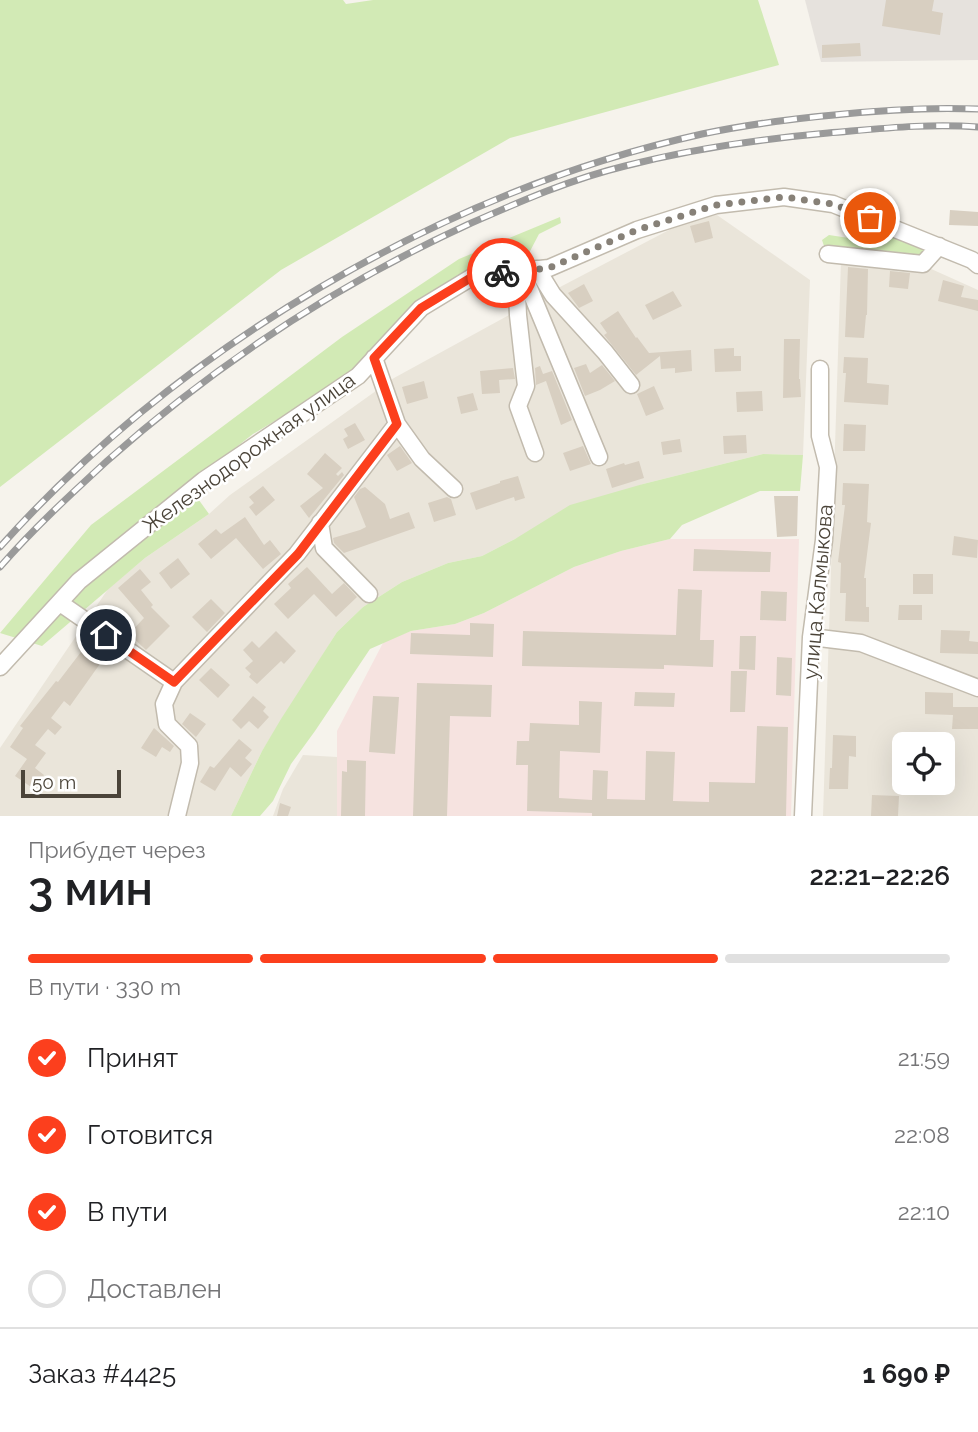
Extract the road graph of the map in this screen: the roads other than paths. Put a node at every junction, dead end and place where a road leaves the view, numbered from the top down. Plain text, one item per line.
1 (939, 246) junction
2 (828, 254) dead end
3 (978, 265) edge
4 (525, 270) junction
5 (374, 358) junction
6 (820, 369) dead end
7 (631, 385) dead end
8 (397, 424) junction
9 (535, 453) dead end
10 (599, 457) dead end
11 (454, 489) dead end
12 (320, 523) junction
13 (369, 594) dead end
14 (60, 603) junction
15 (811, 637) junction
16 (0, 667) edge
17 (174, 682) junction
18 (978, 688) edge
19 (177, 816) edge
20 (803, 816) edge

1 - 2 street
1 - 3 street, Железнодорожная улица
1 - 4 street, Железнодорожная улица
4 - 5 street, Железнодорожная улица
4 - 7 street
4 - 9 street
4 - 10 street
5 - 8 street, Железнодорожная улица
5 - 14 street, Железнодорожная улица
6 - 15 street, улица Калмыкова
8 - 11 street, Железнодорожная улица
8 - 12 street
12 - 13 street
12 - 17 street
14 - 16 street, Железнодорожная улица
14 - 17 street
15 - 18 street
15 - 20 street, улица Калмыкова
17 - 19 street

